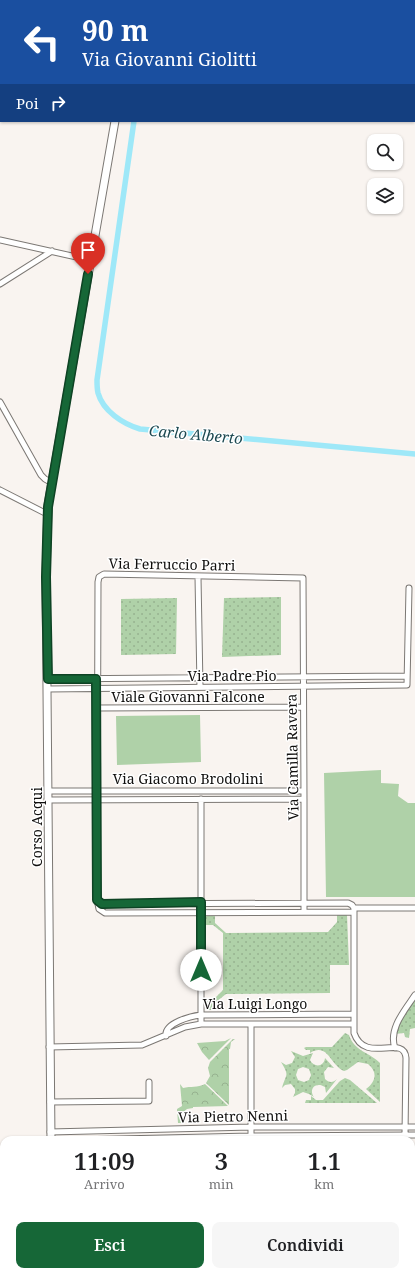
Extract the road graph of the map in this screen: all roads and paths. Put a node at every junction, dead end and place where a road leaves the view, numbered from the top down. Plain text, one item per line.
1 (115, 122) edge
2 (0, 240) edge
3 (52, 251) junction
4 (90, 260) junction
5 (0, 284) edge
6 (0, 402) edge
7 (52, 483) junction
8 (0, 490) edge
9 (47, 514) junction
10 (198, 577) junction
11 (303, 578) joint
12 (409, 588) dead end
13 (407, 676) junction
14 (302, 677) junction
15 (200, 678) junction
16 (48, 679) junction
17 (96, 679) junction
18 (200, 687) junction
19 (303, 687) junction
20 (96, 688) junction
21 (48, 689) junction
22 (303, 707) junction
23 (97, 708) junction
24 (98, 790) junction
25 (48, 791) junction
26 (304, 791) junction
27 (201, 799) junction
28 (304, 799) junction
29 (49, 800) junction
30 (98, 800) junction
31 (97, 899) junction
32 (201, 902) junction
33 (304, 902) junction
34 (415, 908) edge
35 (354, 909) junction
36 (304, 911) junction
37 (201, 912) junction
38 (415, 995) edge
39 (354, 1014) junction
40 (201, 1015) junction
41 (201, 1024) junction
42 (251, 1024) junction
43 (353, 1024) junction
44 (166, 1036) junction
45 (49, 1047) junction
46 (395, 1048) junction
47 (149, 1082) dead end
48 (50, 1102) junction
49 (251, 1127) junction
50 (405, 1127) junction
51 (415, 1127) edge
52 (50, 1132) junction
53 (405, 1135) junction
54 (415, 1135) edge
55 (50, 1136) edge
56 (251, 1136) edge
57 (354, 1136) edge

1 - 4 street, Corso Acqui
2 - 3 street
3 - 4 street
3 - 5 street
4 - 7 street, Corso Acqui
6 - 7 street
7 - 9 street, Corso Acqui
8 - 9 street
9 - 16 street, Corso Acqui
10 - 11 street, Via Ferruccio Parri
10 - 15 street
10 - 17 street, Via Ferruccio Parri
11 - 14 street, Via Camilla Ravera
12 - 13 street
13 - 14 street, Via Padre Pio
13 - 19 street, Via Padre Pio
14 - 15 street, Via Padre Pio
14 - 19 street, Via Camilla Ravera
15 - 17 street, Via Padre Pio
15 - 18 street
16 - 17 street, Via Padre Pio
16 - 21 street, Corso Acqui
17 - 20 street, Via Ferruccio Parri
18 - 19 street, Via Padre Pio
18 - 20 street, Via Padre Pio
19 - 22 street, Via Camilla Ravera
20 - 21 street, Via Padre Pio
20 - 23 street, Via Ferruccio Parri
21 - 25 street, Corso Acqui
22 - 23 street, Viale Giovanni Falcone
22 - 26 street, Via Camilla Ravera
23 - 24 street, Via Ferruccio Parri
24 - 25 street, Via Giacomo Brodolini
24 - 26 street, Via Giacomo Brodolini
24 - 30 street, Via Ferruccio Parri
25 - 29 street, Corso Acqui
26 - 28 street, Via Camilla Ravera
27 - 28 street, Via Giacomo Brodolini
27 - 30 street, Via Giacomo Brodolini
27 - 32 street
28 - 33 street, Via Camilla Ravera
29 - 30 street, Via Giacomo Brodolini
29 - 45 street, Corso Acqui
30 - 31 street, Via Ferruccio Parri
31 - 32 street
31 - 37 street
32 - 33 street
32 - 37 street
33 - 35 street
33 - 36 street, Via Camilla Ravera
34 - 35 street
35 - 36 street
35 - 39 street
36 - 37 street
37 - 40 street
38 - 46 street
39 - 40 street, Via Luigi Longo
39 - 43 street
40 - 41 street
40 - 44 street, Via Luigi Longo
41 - 42 street, Via Luigi Longo
41 - 44 street, Via Luigi Longo
42 - 43 street, Via Luigi Longo
42 - 49 street
43 - 46 street
44 - 45 street, Via Luigi Longo
45 - 48 street, Corso Acqui
46 - 50 street
47 - 48 street
48 - 52 street, Corso Acqui
49 - 50 street, Via Pietro Nenni
49 - 52 street, Via Pietro Nenni
49 - 56 street
50 - 51 street, Via Pietro Nenni
50 - 53 street
52 - 55 street, Corso Acqui
53 - 54 street, Via Pietro Nenni
53 - 57 street, Via Pietro Nenni

